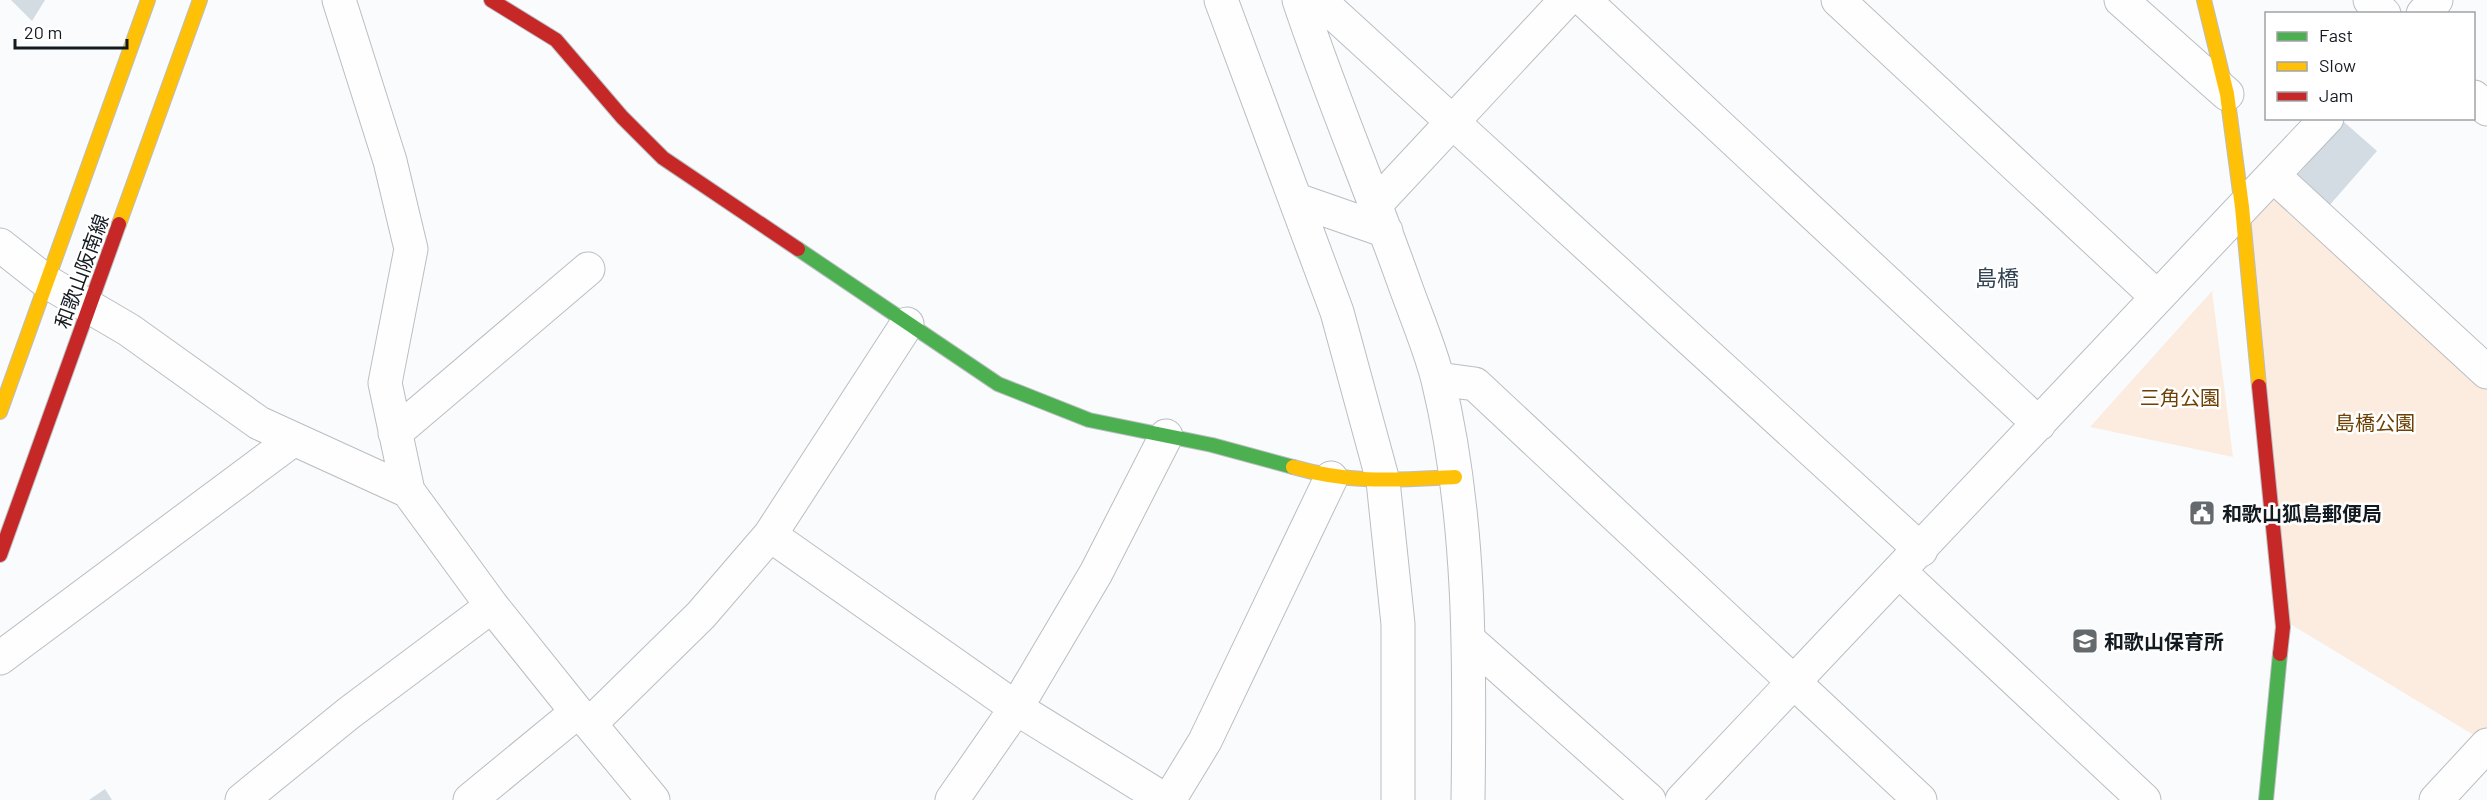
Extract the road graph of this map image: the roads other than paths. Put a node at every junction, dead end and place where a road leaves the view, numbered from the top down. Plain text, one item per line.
1 (148, 0) edge
2 (200, 0) edge
3 (339, 0) edge
4 (491, 0) edge
5 (1221, 0) edge
6 (1299, 0) edge
7 (1319, 0) edge
8 (1566, 0) edge
9 (1584, 0) edge
10 (1838, 0) edge
11 (2121, 0) edge
12 (2204, 0) edge
13 (2370, 0) edge
14 (2436, 0) edge
15 (2382, 12) edge
16 (2425, 12) edge
17 (2227, 94) junction
18 (2475, 97) edge
19 (2487, 109) edge
20 (1453, 120) junction
21 (2325, 120) edge
22 (2274, 176) junction
23 (1297, 200) junction
24 (2242, 207) junction
25 (1381, 218) junction
26 (0, 245) edge
27 (588, 268) dead end
28 (47, 282) junction
29 (2156, 296) junction
30 (89, 307) junction
31 (907, 324) junction
32 (2487, 372) edge
33 (1438, 379) junction
34 (0, 412) edge
35 (2039, 424) junction
36 (395, 433) junction
37 (1166, 436) junction
38 (294, 439) junction
39 (1455, 477) junction
40 (1331, 478) junction
41 (1383, 481) junction
42 (408, 491) junction
43 (770, 535) junction
44 (0, 555) edge
45 (1910, 561) junction
46 (492, 606) junction
47 (1470, 641) junction
48 (0, 658) edge
49 (1794, 682) junction
50 (1016, 708) junction
51 (583, 718) junction
52 (2487, 745) edge
53 (242, 800) edge
54 (470, 800) edge
55 (653, 800) edge
56 (952, 800) edge
57 (1167, 800) edge
58 (1398, 800) edge
59 (1468, 800) edge
60 (1649, 800) edge
61 (1682, 800) edge
62 (1920, 800) edge
63 (2144, 800) edge
64 (2266, 800) edge
65 (2437, 800) edge

1 - 28 street, 和歌山阪南線
2 - 30 street, 和歌山阪南線
3 - 36 street
4 - 31 street
5 - 23 street
6 - 25 street
7 - 20 street
8 - 20 street
9 - 35 street
10 - 29 street
11 - 17 street
12 - 17 street
13 - 15 street
14 - 16 street
17 - 24 street
18 - 19 street
20 - 25 street
20 - 45 street
21 - 22 street
22 - 24 street
22 - 32 street
23 - 25 street
23 - 41 street
24 - 29 street
24 - 64 street
25 - 33 street
26 - 28 street
27 - 36 street
28 - 30 street
28 - 34 street, 和歌山阪南線
29 - 35 street
30 - 38 street
30 - 44 street, 和歌山阪南線
31 - 37 street
31 - 43 street
33 - 39 street
33 - 49 street
35 - 45 street
36 - 42 street
37 - 40 street
37 - 50 street
38 - 42 street
38 - 48 street
39 - 41 street
39 - 47 street
40 - 41 street
40 - 57 street
41 - 58 street
42 - 46 street
43 - 50 street
43 - 51 street
45 - 49 street
45 - 63 street
46 - 51 street
46 - 53 street
47 - 59 street
47 - 60 street
49 - 61 street
49 - 62 street
50 - 56 street
50 - 57 street
51 - 54 street
51 - 55 street
52 - 65 street

